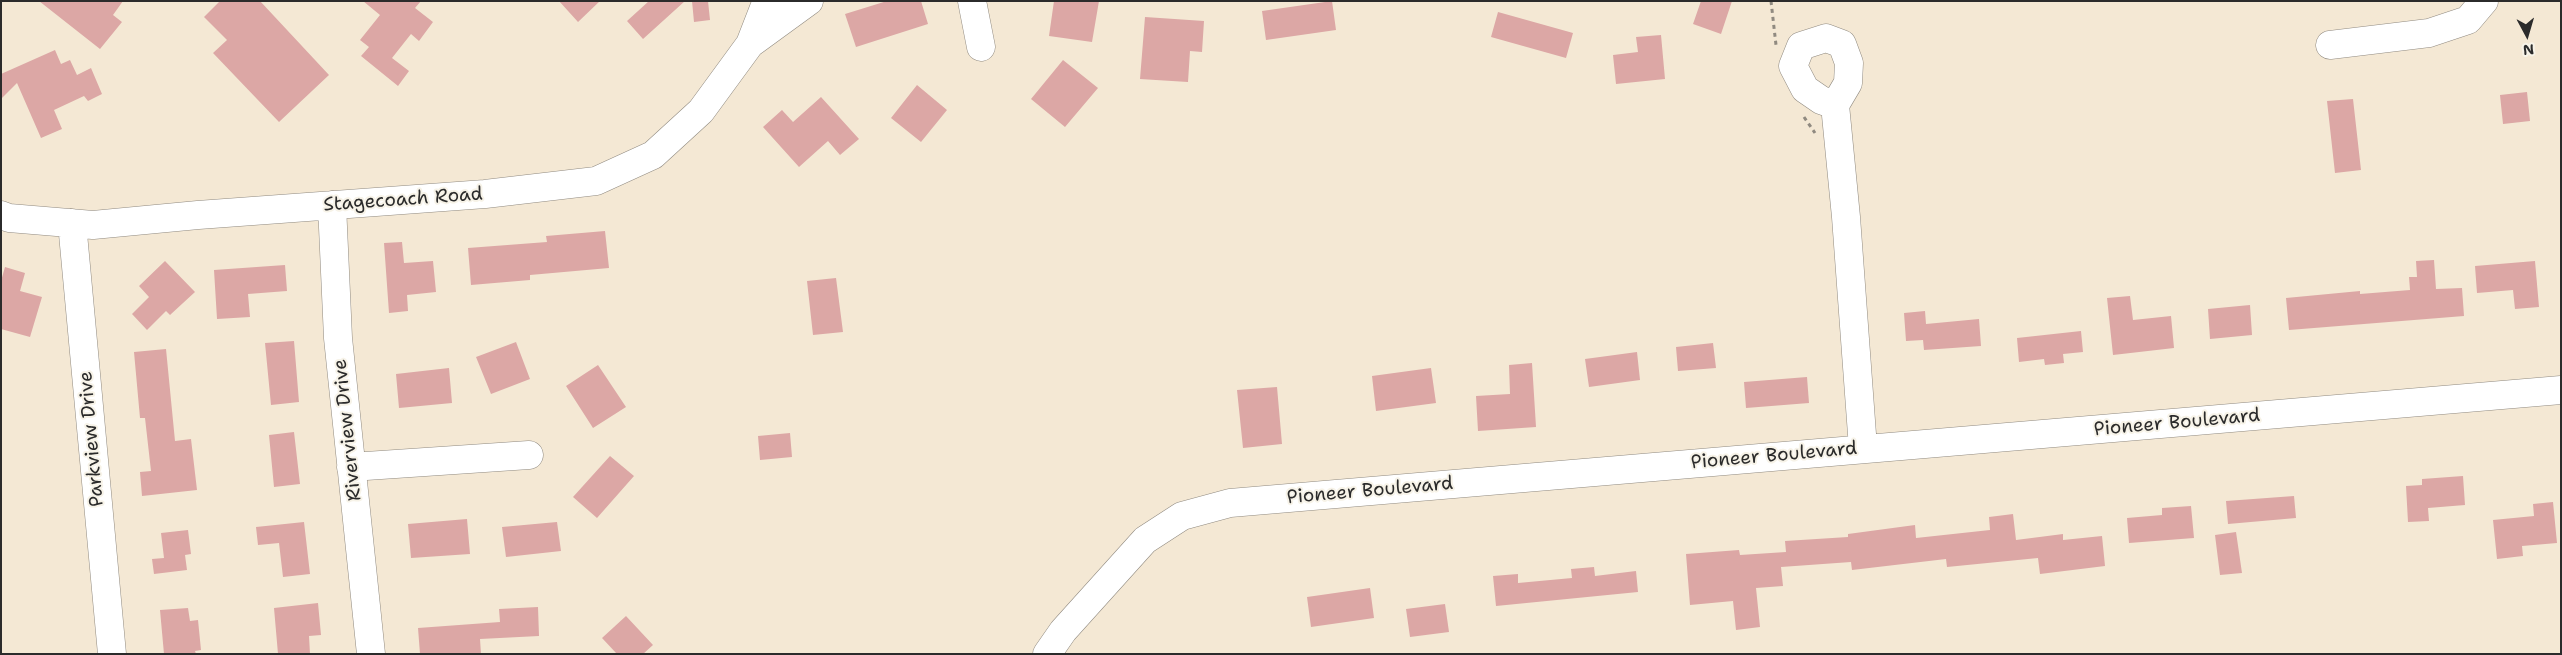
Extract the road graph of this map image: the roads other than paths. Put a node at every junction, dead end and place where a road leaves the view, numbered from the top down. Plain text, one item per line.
1 (771, 1) edge
2 (809, 1) edge
3 (972, 1) edge
4 (2484, 1) edge
5 (750, 44) junction
6 (2330, 46) dead end
7 (981, 47) dead end
8 (1835, 105) dead end
9 (332, 205) junction
10 (1, 215) edge
11 (72, 224) junction
12 (2561, 390) edge
13 (1863, 448) junction
14 (529, 455) dead end
15 (351, 466) junction
16 (112, 654) edge
17 (371, 654) edge
18 (1047, 654) edge

1 - 5 street, Stagecoach Road
2 - 5 street, Stagecoach Road
3 - 7 street
4 - 6 street
5 - 9 street, Stagecoach Road
8 - 13 street
9 - 11 street, Stagecoach Road
9 - 15 street, Riverview Drive
10 - 11 street, Stagecoach Road
11 - 16 street, Parkview Drive
12 - 13 street, Pioneer Boulevard
13 - 18 street, Pioneer Boulevard
14 - 15 street
15 - 17 street, Riverview Drive

